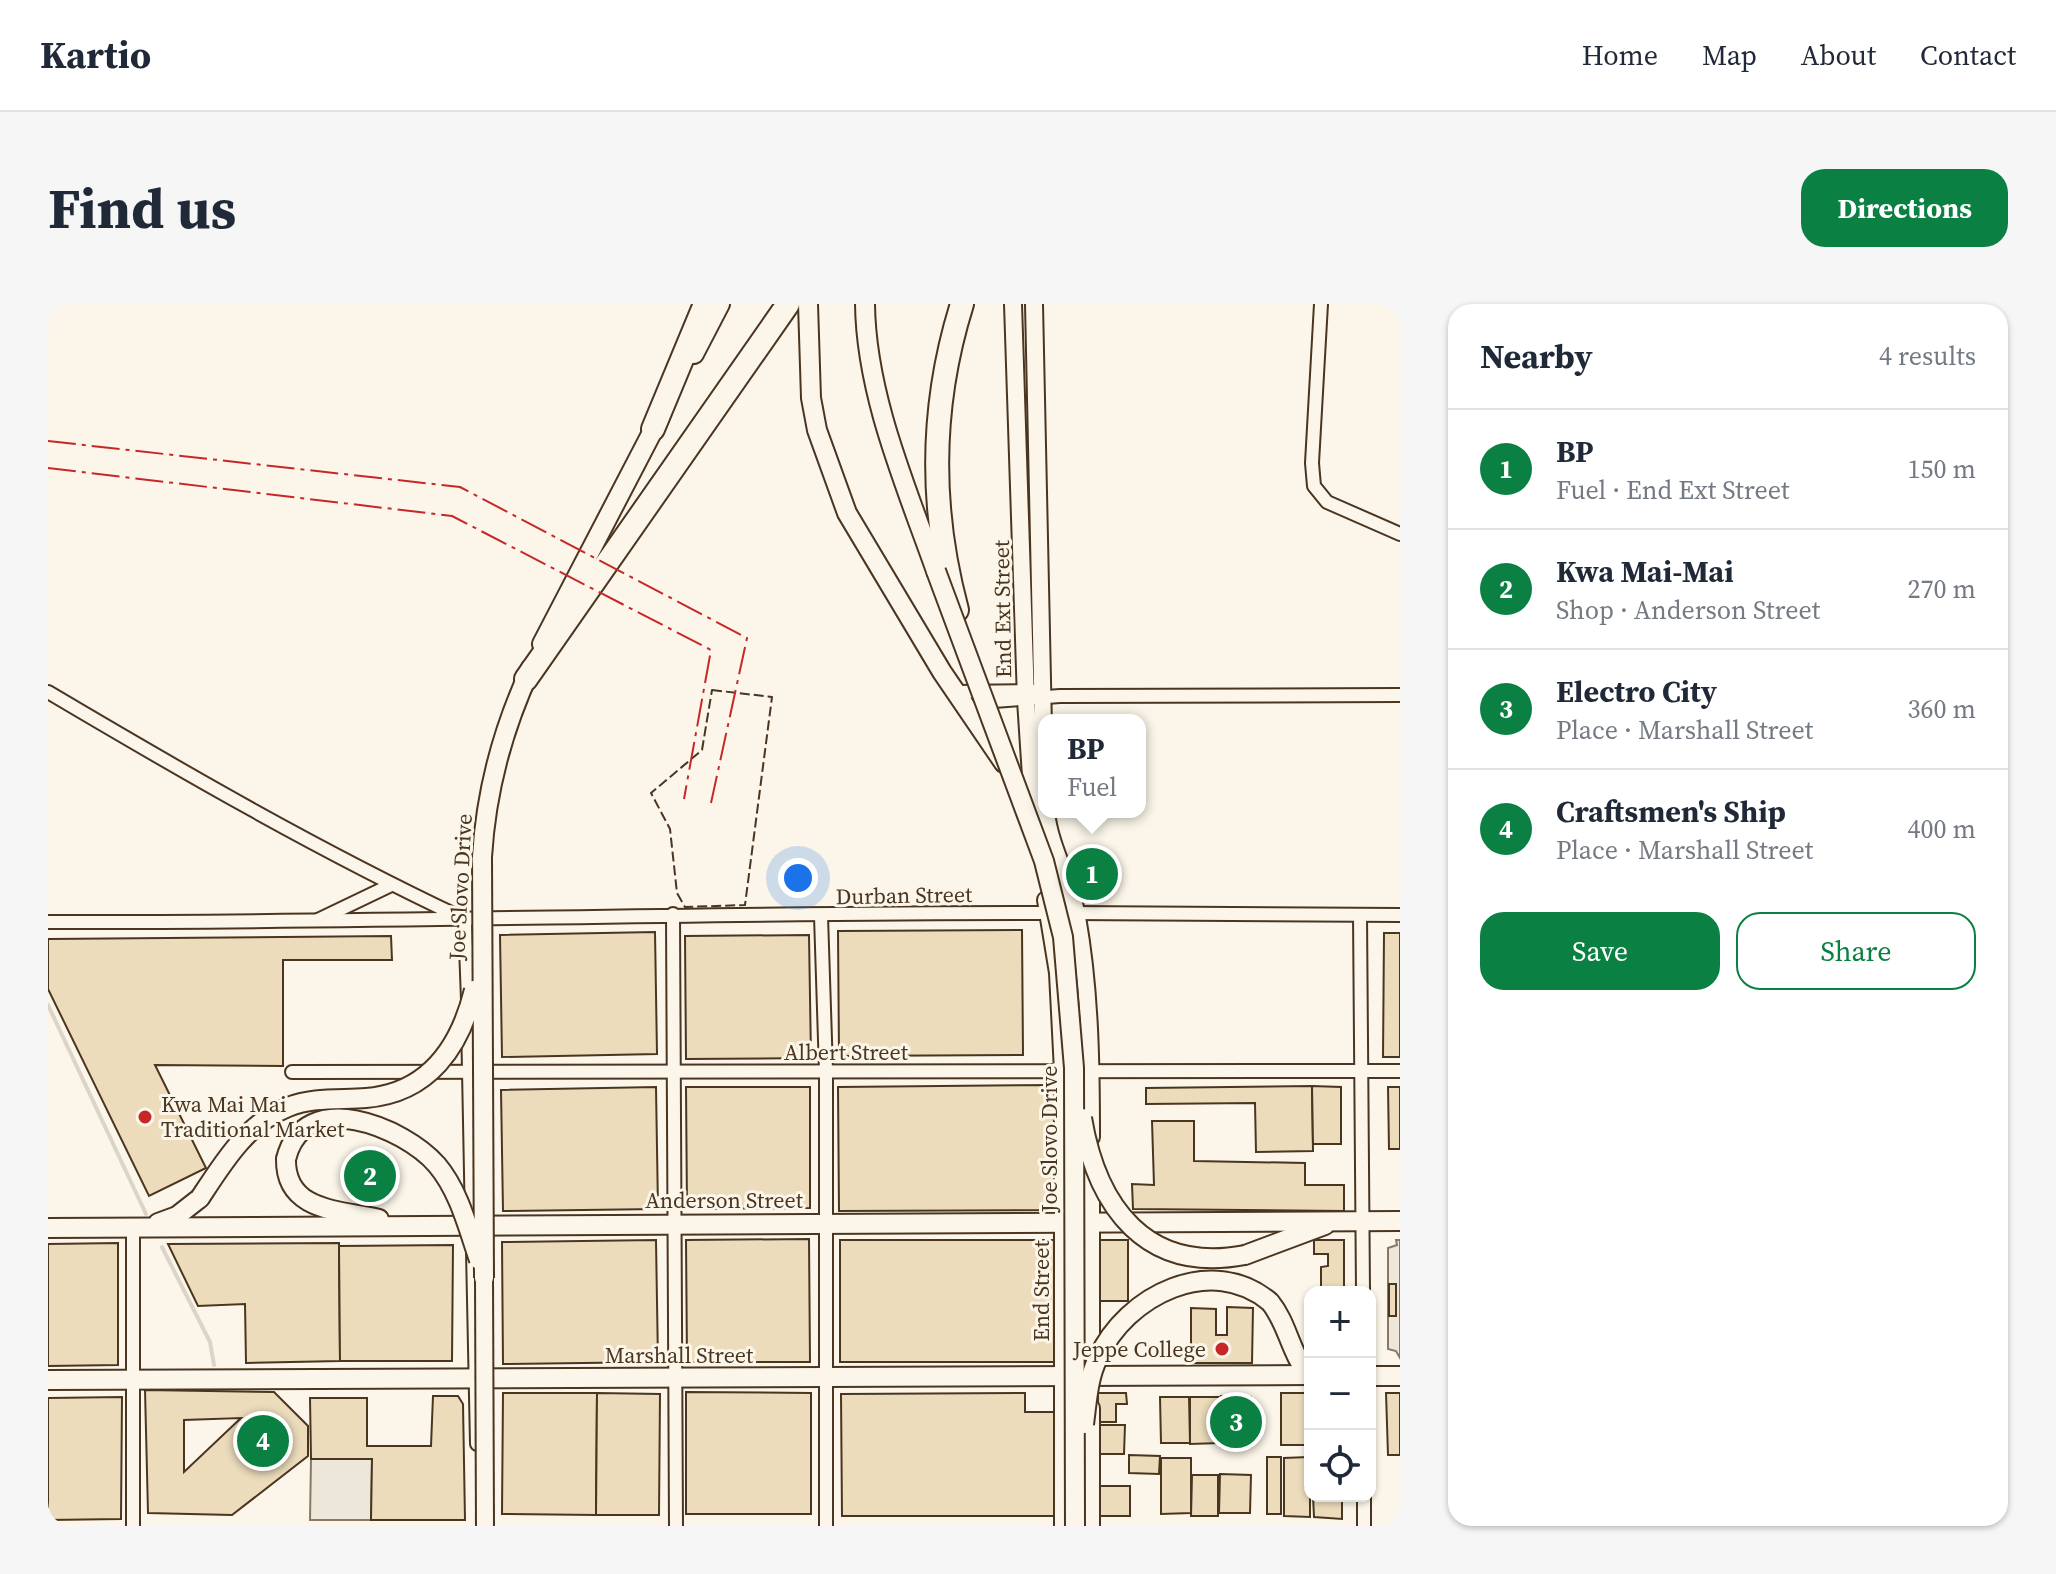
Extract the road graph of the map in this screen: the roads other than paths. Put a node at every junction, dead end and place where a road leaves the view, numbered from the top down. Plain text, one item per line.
1 (705, 304) edge
2 (720, 304) edge
3 (808, 304) edge
4 (865, 304) edge
5 (875, 304) edge
6 (962, 304) edge
7 (1013, 304) edge
8 (1034, 304) edge
9 (1321, 304) edge
10 (784, 309) edge
11 (870, 348) junction
12 (653, 429) junction
13 (1400, 534) edge
14 (972, 667) junction
15 (526, 679) junction
16 (48, 692) edge
17 (1400, 695) edge
18 (1033, 696) junction
19 (959, 697) junction
20 (1038, 731) edge
21 (1038, 790) edge
22 (1038, 808) edge
23 (1040, 818) edge
24 (1042, 818) edge
25 (391, 885) junction
26 (1048, 913) junction
27 (1077, 913) junction
28 (673, 914) junction
29 (1360, 915) junction
30 (1400, 915) edge
31 (821, 916) junction
32 (465, 920) junction
33 (48, 922) edge
34 (312, 923) junction
35 (480, 966) junction
36 (1076, 1070) junction
37 (826, 1071) junction
38 (1400, 1071) edge
39 (292, 1072) dead end
40 (1362, 1072) junction
41 (470, 1073) junction
42 (673, 1074) junction
43 (1362, 1221) junction
44 (1400, 1221) edge
45 (1063, 1222) junction
46 (1091, 1222) junction
47 (1333, 1222) junction
48 (825, 1224) junction
49 (408, 1225) junction
50 (673, 1225) junction
51 (472, 1226) junction
52 (48, 1228) edge
53 (139, 1228) junction
54 (484, 1278) junction
55 (1363, 1286) edge
56 (1304, 1368) edge
57 (1063, 1375) junction
58 (1091, 1375) junction
59 (1304, 1375) edge
60 (1376, 1376) edge
61 (1400, 1376) edge
62 (827, 1378) junction
63 (476, 1379) junction
64 (673, 1379) junction
65 (48, 1380) edge
66 (135, 1381) junction
67 (1075, 1501) junction
68 (1364, 1502) edge
69 (133, 1526) edge
70 (478, 1526) edge
71 (485, 1526) edge
72 (676, 1526) edge
73 (826, 1526) edge
74 (1063, 1526) edge
75 (1075, 1526) edge
76 (1091, 1526) edge
77 (1364, 1526) edge

1 - 12 highway
2 - 12 main road, Joe Slovo Drive
3 - 19 main road
4 - 11 main road, Joe Slovo Drive
5 - 11 main road
6 - 14 highway, bridge
7 - 18 street, End Ext Street
8 - 18 street, End Ext Street
9 - 13 street
10 - 15 highway
11 - 14 main road, Joe Slovo Drive, bridge
12 - 15 main road, Joe Slovo Drive
14 - 36 main road, Joe Slovo Drive, bridge
15 - 35 main road, Joe Slovo Drive, bridge
16 - 25 street
17 - 18 street
18 - 19 street
18 - 20 street, End Ext Street
18 - 21 street, End Ext Street
19 - 22 main road
23 - 26 street, End Ext Street
24 - 27 street, End Ext Street
25 - 32 street
25 - 34 street, Durban Street
26 - 27 street, Durban Street
26 - 31 street, Durban Street
26 - 36 street, End Street
27 - 29 street, Durban Street
27 - 36 street, End Street
28 - 31 street, Durban Street
28 - 32 street, Durban Street
28 - 42 street
29 - 30 street, Durban Street
29 - 40 street
31 - 37 street
32 - 34 street, Durban Street
32 - 41 street
33 - 34 street, Durban Street
35 - 53 main road, bridge
35 - 54 main road, Joe Slovo Drive, bridge
36 - 37 street, Albert Street
36 - 40 street, Albert Street
36 - 45 street, End Street
36 - 46 street, End Street
36 - 47 main road, bridge
36 - 67 main road, Joe Slovo Drive, bridge
37 - 42 street, Albert Street
37 - 48 street
38 - 40 street, Albert Street
39 - 41 street, Albert Street
40 - 43 street
41 - 42 street, Albert Street
41 - 51 street
42 - 50 street
43 - 44 main road, Anderson Street
43 - 47 main road, Anderson Street
43 - 55 street
45 - 46 main road, Anderson Street
45 - 48 main road, Anderson Street
45 - 57 street, End Street
46 - 47 main road, Anderson Street
46 - 58 street, End Street
48 - 50 main road, Anderson Street
48 - 62 street
49 - 51 main road, Anderson Street
49 - 53 main road, Anderson Street
49 - 54 main road, bridge
50 - 51 main road, Anderson Street
50 - 64 street
51 - 63 street
52 - 53 main road, Anderson Street
53 - 66 street
54 - 71 street, Joe Slovo Drive, bridge
56 - 67 main road, bridge
57 - 58 main road, Marshall Street
57 - 62 main road, Marshall Street
57 - 74 street, End Street
58 - 59 main road, Marshall Street
58 - 76 street, End Street
60 - 61 main road
62 - 64 main road, Marshall Street
62 - 73 street
63 - 64 main road, Marshall Street
63 - 66 main road, Marshall Street
63 - 70 street
64 - 72 street
65 - 66 main road, Marshall Street
66 - 69 street
67 - 75 main road, Joe Slovo Drive, bridge
68 - 77 street

